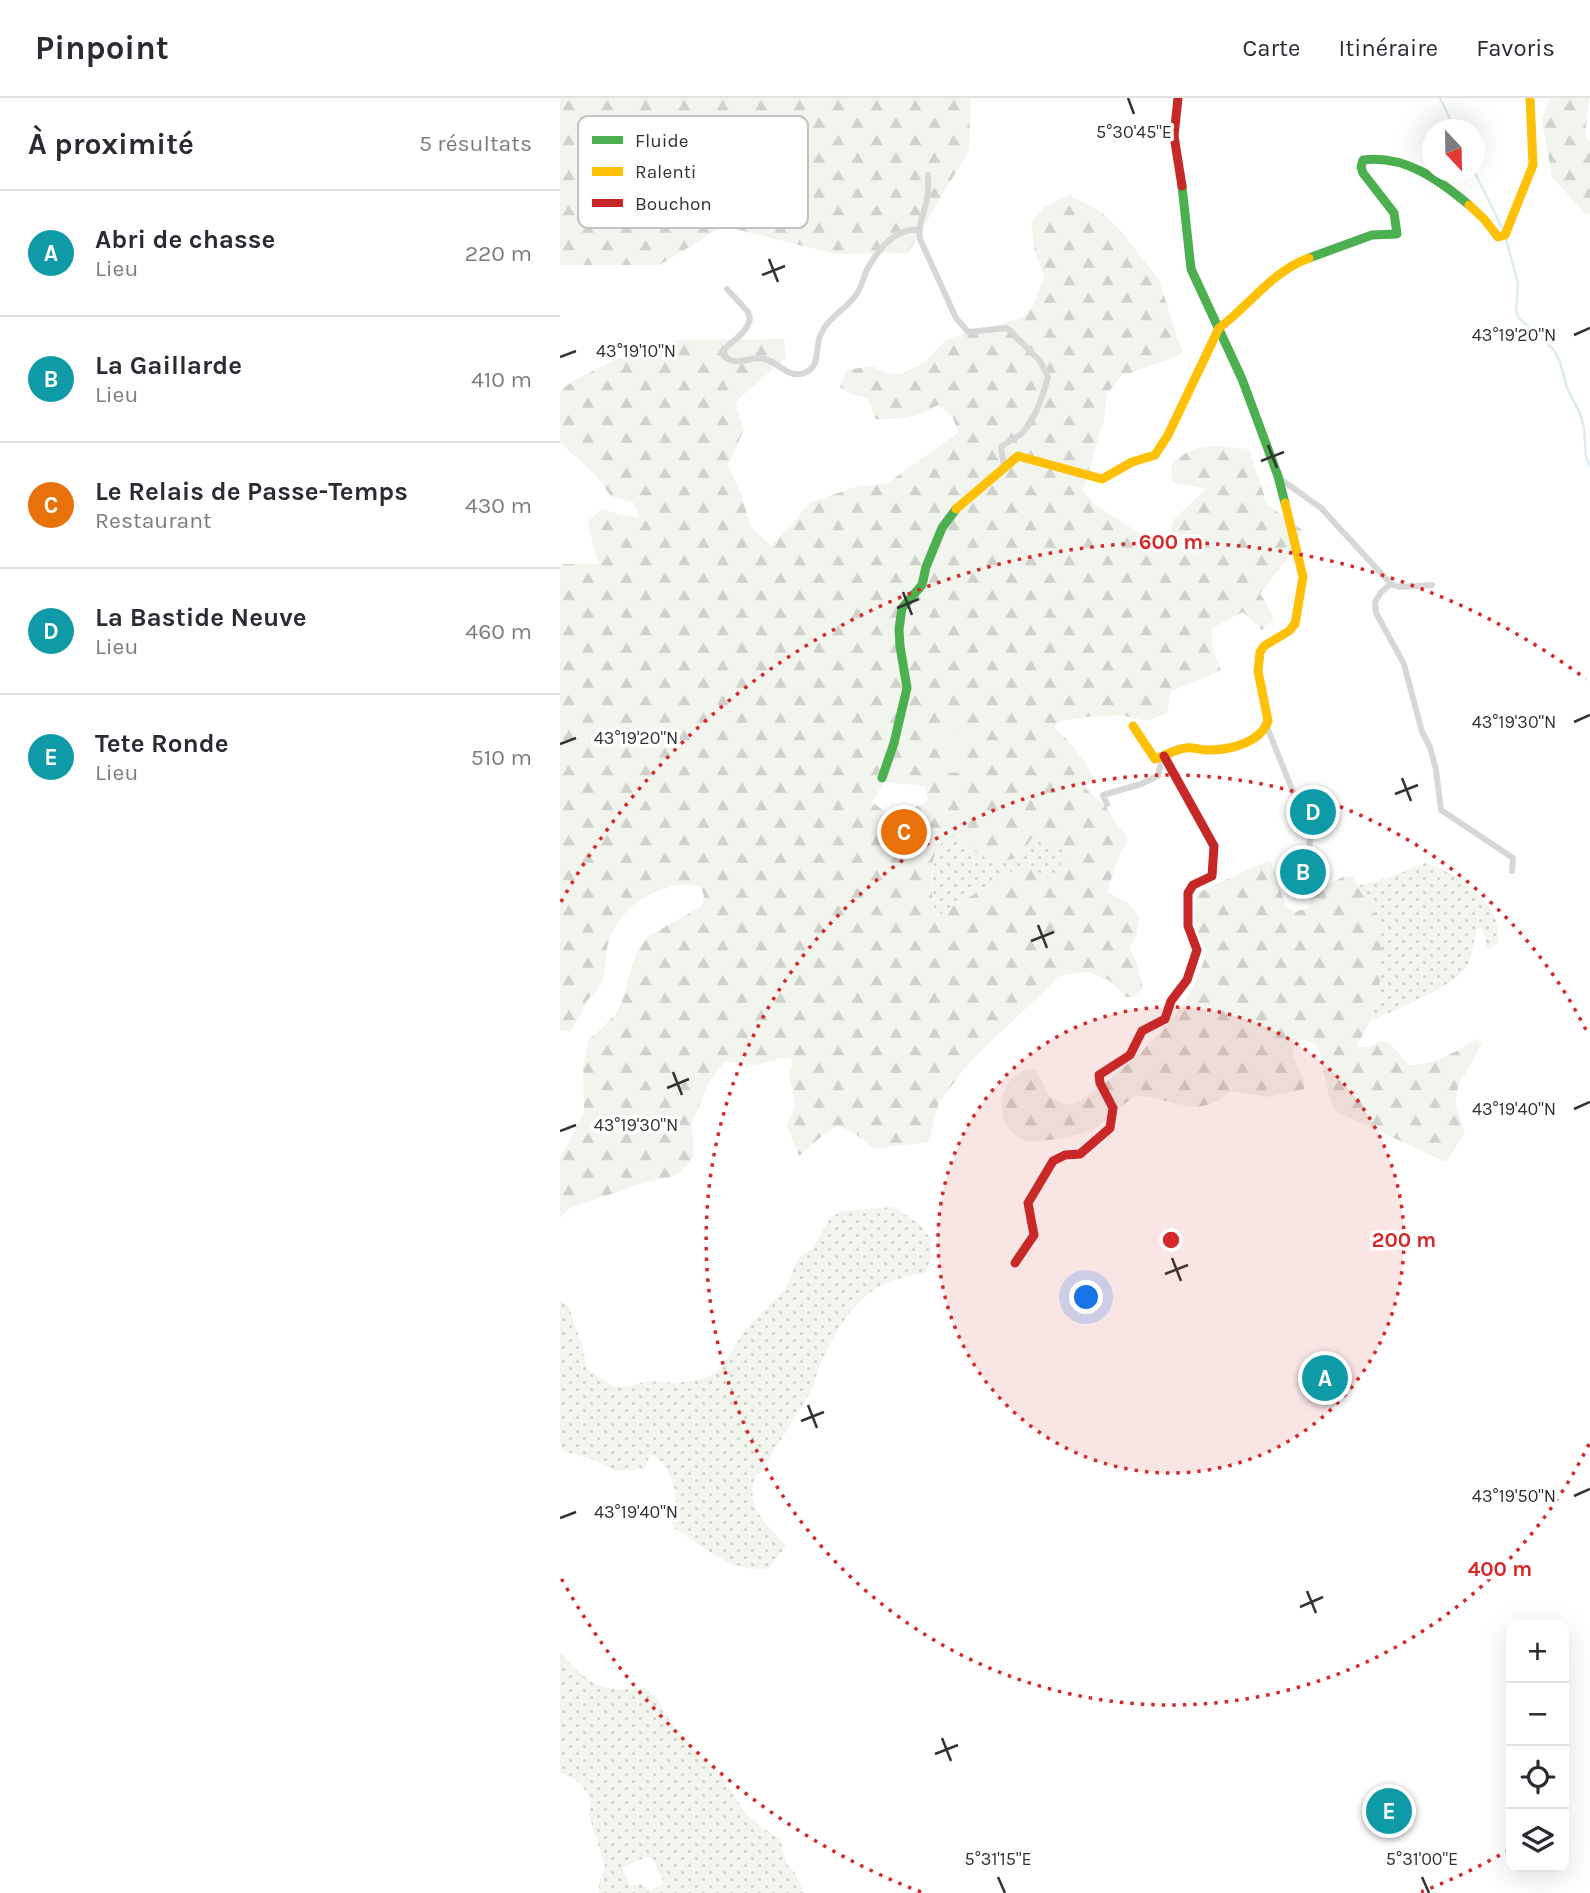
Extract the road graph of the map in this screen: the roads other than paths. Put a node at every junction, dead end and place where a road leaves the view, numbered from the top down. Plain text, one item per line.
1 (1178, 98) edge
2 (1530, 98) edge
3 (928, 175) dead end
4 (919, 230) junction
5 (727, 289) dead end
6 (1219, 328) junction
7 (1004, 466) junction
8 (1278, 476) junction
9 (1391, 584) junction
10 (1432, 585) dead end
11 (1133, 726) dead end
12 (1267, 727) junction
13 (1163, 757) junction
14 (882, 778) dead end
15 (1107, 804) dead end
16 (1513, 871) dead end
17 (1323, 896) dead end
18 (1015, 1263) dead end

1 - 6 street
2 - 6 street
3 - 4 street
4 - 5 street
4 - 7 street
6 - 7 street
6 - 8 street
7 - 14 street
8 - 9 street
8 - 12 street
9 - 10 street
9 - 16 street
11 - 13 street
12 - 13 street
12 - 17 street
13 - 15 street
13 - 18 street

